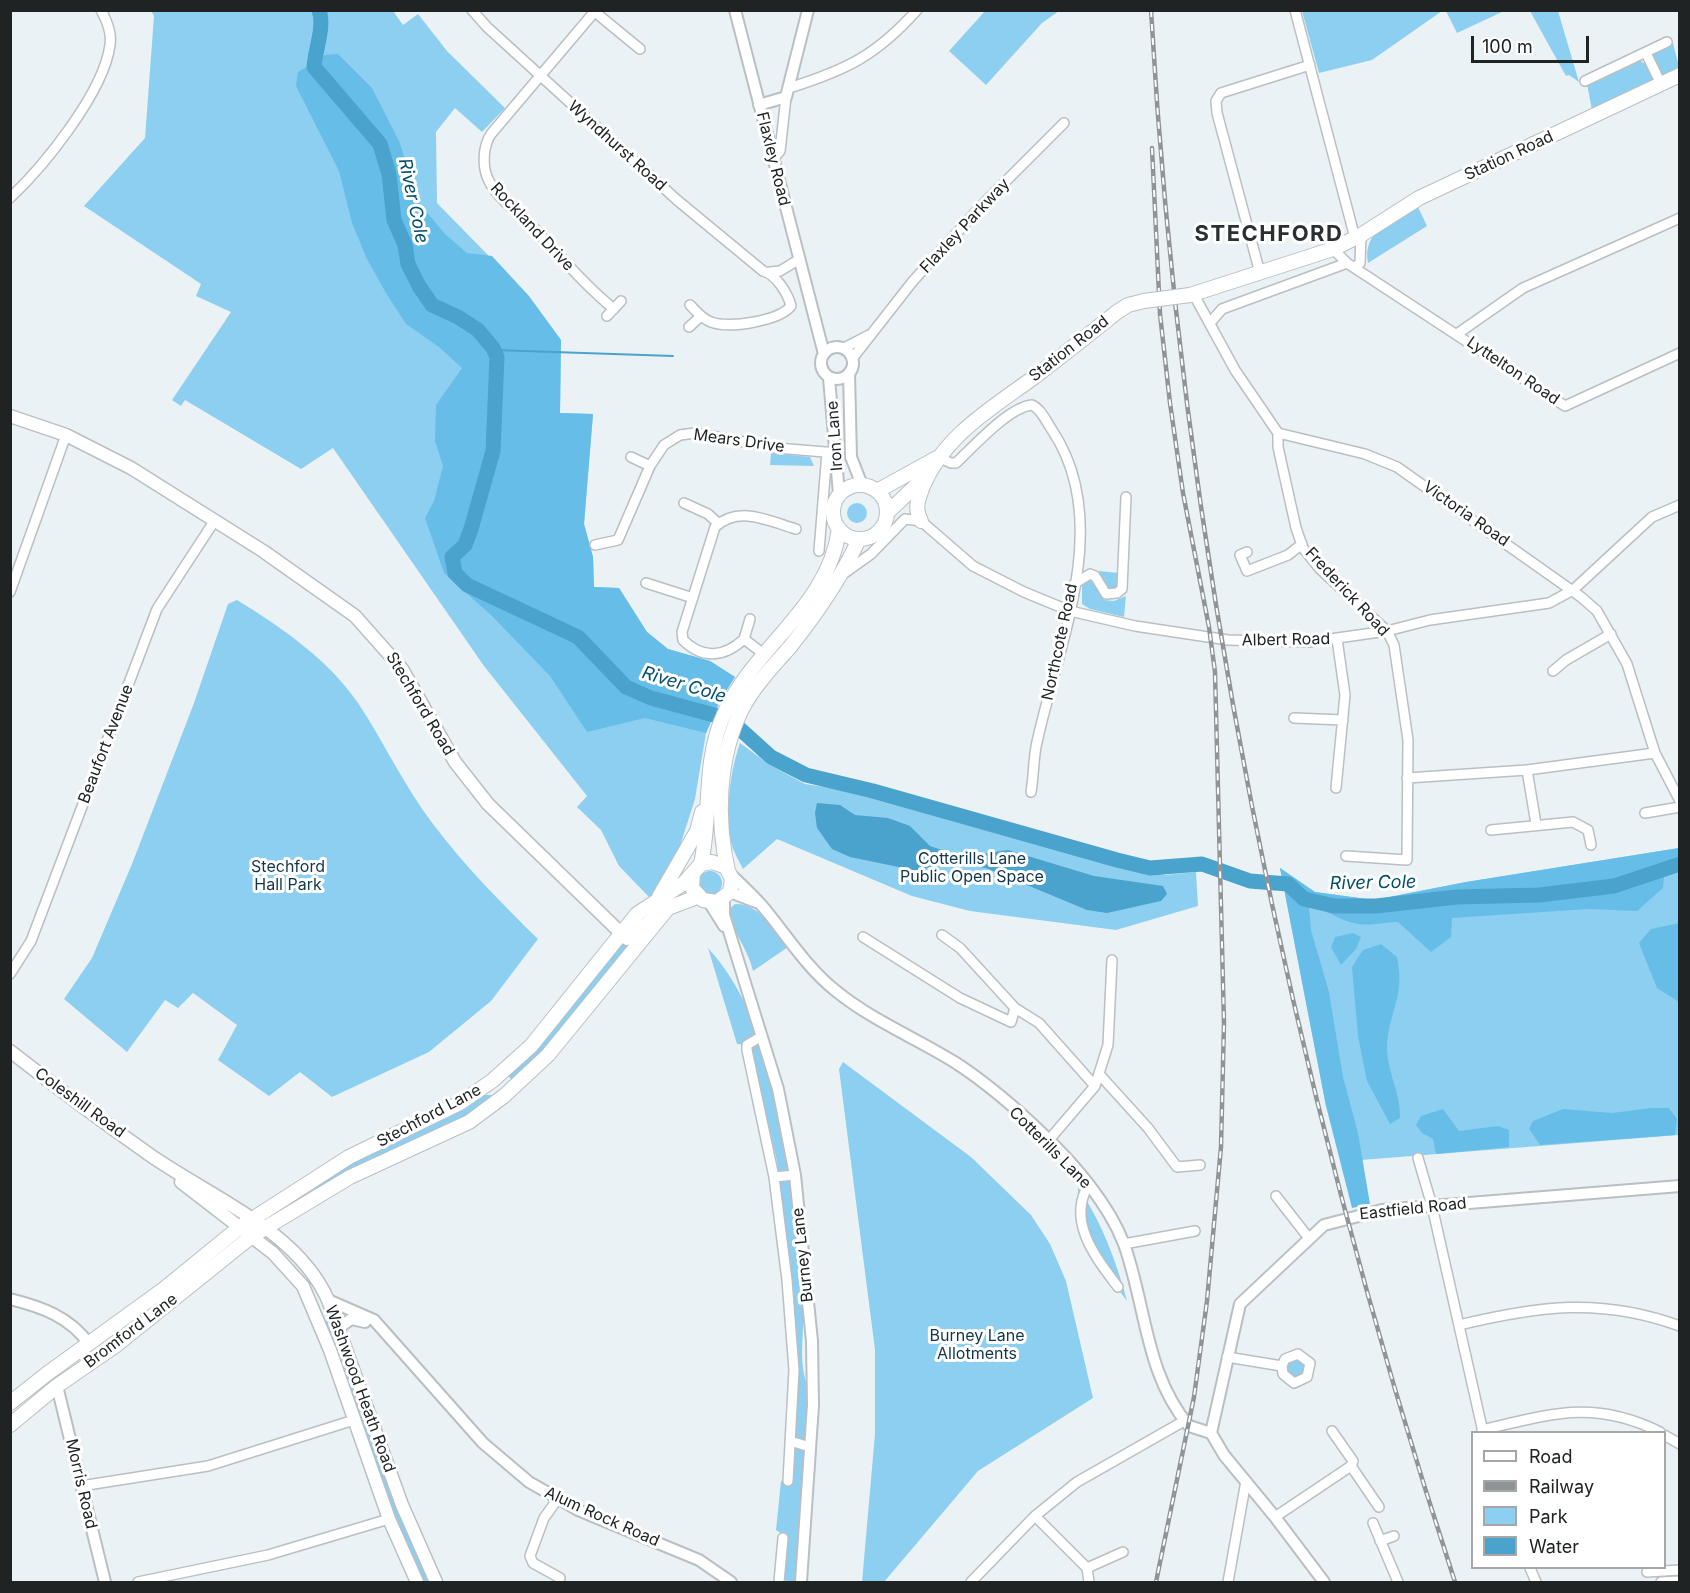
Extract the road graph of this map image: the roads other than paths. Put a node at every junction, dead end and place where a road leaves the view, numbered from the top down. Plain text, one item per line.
1 (101, 10) edge
2 (472, 10) edge
3 (735, 10) edge
4 (808, 10) edge
5 (917, 10) edge
6 (1295, 10) edge
7 (595, 11) edge
8 (1667, 42) dead end
9 (640, 49) dead end
10 (1646, 53) junction
11 (1310, 65) junction
12 (540, 75) junction
13 (1680, 75) edge
14 (1585, 81) dead end
15 (1661, 84) junction
16 (787, 92) junction
17 (759, 105) junction
18 (1064, 123) dead end
19 (772, 160) junction
20 (10, 198) edge
21 (1680, 218) edge
22 (1358, 236) junction
23 (1333, 249) junction
24 (798, 260) junction
25 (1351, 265) junction
26 (770, 272) junction
27 (1260, 273) junction
28 (1192, 295) junction
29 (621, 301) dead end
30 (690, 304) dead end
31 (701, 316) junction
32 (1210, 323) junction
33 (816, 326) junction
34 (689, 327) dead end
35 (871, 334) junction
36 (1457, 334) junction
37 (840, 348) junction
38 (1680, 353) edge
39 (824, 354) junction
40 (852, 359) junction
41 (849, 374) junction
42 (829, 378) junction
43 (10, 416) edge
44 (1278, 433) junction
45 (66, 435) junction
46 (832, 453) junction
47 (631, 457) dead end
48 (938, 457) junction
49 (650, 466) junction
50 (928, 474) junction
51 (862, 485) junction
52 (877, 492) junction
53 (839, 494) junction
54 (1126, 497) dead end
55 (684, 503) dead end
56 (1680, 505) edge
57 (886, 513) junction
58 (215, 520) junction
59 (921, 521) junction
60 (719, 524) junction
61 (796, 529) dead end
62 (839, 529) junction
63 (859, 539) junction
64 (1302, 544) junction
65 (596, 545) dead end
66 (819, 551) dead end
67 (1247, 552) dead end
68 (847, 572) junction
69 (646, 583) dead end
70 (1074, 584) junction
71 (1573, 590) junction
72 (10, 592) edge
73 (693, 597) junction
74 (1070, 611) junction
75 (750, 619) dead end
76 (1387, 631) junction
77 (1611, 634) junction
78 (744, 639) junction
79 (1337, 639) junction
80 (765, 655) junction
81 (1553, 671) dead end
82 (1294, 718) dead end
83 (1343, 720) junction
84 (1655, 753) junction
85 (1527, 770) junction
86 (1407, 778) junction
87 (1335, 788) dead end
88 (1031, 792) dead end
89 (706, 796) junction
90 (1680, 801) edge
91 (1680, 807) edge
92 (1645, 813) dead end
93 (1536, 824) junction
94 (1491, 830) dead end
95 (1591, 845) dead end
96 (1346, 856) dead end
97 (697, 869) junction
98 (729, 872) junction
99 (727, 895) junction
100 (703, 900) junction
101 (759, 903) junction
102 (663, 904) junction
103 (620, 932) junction
104 (942, 935) dead end
105 (731, 936) junction
106 (863, 937) dead end
107 (1112, 960) dead end
108 (10, 974) edge
109 (1015, 1008) junction
110 (762, 1036) junction
111 (10, 1052) edge
112 (1098, 1074) junction
113 (492, 1081) junction
114 (1095, 1086) junction
115 (504, 1096) junction
116 (1048, 1141) junction
117 (1418, 1158) dead end
118 (1200, 1165) dead end
119 (795, 1175) junction
120 (774, 1177) junction
121 (1089, 1184) junction
122 (1680, 1186) edge
123 (1276, 1196) dead end
124 (1432, 1206) junction
125 (245, 1223) junction
126 (265, 1227) junction
127 (1195, 1231) dead end
128 (252, 1236) junction
129 (1308, 1237) junction
130 (1124, 1244) junction
131 (806, 1277) junction
132 (787, 1280) junction
133 (1118, 1287) dead end
134 (10, 1299) edge
135 (328, 1300) junction
136 (1459, 1324) junction
137 (1680, 1326) edge
138 (339, 1328) junction
139 (384, 1332) junction
140 (89, 1344) junction
141 (1227, 1358) junction
142 (1282, 1366) dead end
143 (48, 1373) junction
144 (57, 1386) junction
145 (10, 1403) edge
146 (354, 1420) junction
147 (1184, 1420) junction
148 (10, 1425) edge
149 (1332, 1431) dead end
150 (1483, 1431) edge
151 (1658, 1431) edge
152 (1211, 1433) junction
153 (1666, 1436) edge
154 (790, 1442) junction
155 (1680, 1444) edge
156 (810, 1447) junction
157 (1351, 1466) junction
158 (788, 1480) dead end
159 (1246, 1481) junction
160 (81, 1486) junction
161 (557, 1500) junction
162 (1379, 1507) dead end
163 (1035, 1516) junction
164 (1275, 1517) junction
165 (388, 1519) junction
166 (1373, 1523) dead end
167 (1394, 1536) dead end
168 (783, 1538) dead end
169 (1380, 1541) junction
170 (1123, 1552) dead end
171 (1087, 1568) junction
172 (1680, 1570) edge
173 (550, 1573) junction
174 (1646, 1574) edge
175 (560, 1578) dead end
176 (726, 1581) edge
177 (1680, 1581) edge
178 (105, 1582) edge
179 (138, 1582) edge
180 (417, 1582) edge
181 (436, 1582) edge
182 (546, 1582) edge
183 (779, 1582) edge
184 (801, 1582) edge
185 (971, 1582) edge
186 (1089, 1582) edge
187 (1228, 1582) edge
188 (1324, 1582) edge
189 (1398, 1582) edge
190 (1661, 1582) edge

1 - 20 street
2 - 12 street, Wyndhurst Road
3 - 17 street
4 - 16 street
5 - 16 street
6 - 11 street
7 - 9 street
7 - 12 street, Rockland Drive
8 - 10 street
10 - 14 street
10 - 15 street
11 - 22 street
11 - 27 street
12 - 26 street, Wyndhurst Road
12 - 29 street, Rockland Drive
13 - 15 main road, Station Road
15 - 22 main road, Station Road
16 - 17 street, Flaxley Road
16 - 19 street
17 - 19 street, Flaxley Road
18 - 35 street, Flaxley Parkway
19 - 24 street, Flaxley Road
21 - 36 street
22 - 23 main road, Station Road
22 - 25 street
23 - 25 street, Lyttelton Road
23 - 27 main road, Station Road
24 - 26 street
24 - 33 street, Flaxley Road
25 - 32 street
25 - 36 street, Lyttelton Road
26 - 31 street, Wyndhurst Road
27 - 28 main road, Station Road
28 - 32 street
28 - 48 main road, Station Road, bridge
30 - 31 street
31 - 34 street
32 - 44 street
33 - 37 street, Flaxley Road
33 - 39 street, Flaxley Road
35 - 37 street, Flaxley Parkway
35 - 40 street, Flaxley Parkway
36 - 38 street, Lyttelton Road
37 - 39 street
37 - 40 street
39 - 42 street
40 - 41 street
41 - 42 street
41 - 51 street, Iron Lane
42 - 46 street, Iron Lane
43 - 45 main road, Stechford Road
44 - 64 street, Frederick Road
44 - 71 street, Victoria Road
45 - 58 main road, Stechford Road
45 - 72 street
46 - 49 street, Mears Drive
46 - 53 street, Iron Lane
46 - 66 street
47 - 49 street
48 - 50 main road, Station Road
48 - 52 main road
48 - 70 street, Northcote Road
49 - 65 street, Mears Drive
50 - 57 main road
50 - 59 main road, Station Road
51 - 52 main road
51 - 53 main road
52 - 57 main road
53 - 62 main road
54 - 70 street
55 - 60 street
56 - 71 street, Albert Road
57 - 63 main road
58 - 103 main road, Stechford Road
58 - 108 street, Beaufort Avenue
59 - 68 street
59 - 74 street, Albert Road
60 - 61 street
60 - 73 street
62 - 63 main road
62 - 80 main road
63 - 68 main road
64 - 67 street
64 - 76 street, Frederick Road
68 - 98 main road
69 - 73 street
70 - 74 street, Northcote Road
71 - 76 street, Albert Road
71 - 77 street, Victoria Road
73 - 78 street
74 - 79 street, Albert Road
74 - 88 street, Northcote Road
75 - 78 street
76 - 79 street, Albert Road
76 - 86 street, Frederick Road
77 - 81 street
77 - 84 street, Victoria Road
78 - 80 street
79 - 83 street
80 - 89 main road
82 - 83 street
83 - 87 street
84 - 85 street
84 - 90 street, Victoria Road
85 - 86 street
85 - 93 street
86 - 96 street, Frederick Road
89 - 97 main road
89 - 102 main road
91 - 92 street
93 - 94 street
93 - 95 street
97 - 98 main road
97 - 100 main road
97 - 102 main road, Stechford Lane
98 - 99 main road
98 - 101 street, Cotterills Lane
99 - 100 main road
99 - 101 street, Cotterills Lane
99 - 105 street, Burney Lane
100 - 102 main road, Stechford Lane
100 - 105 street, Burney Lane
101 - 116 street, Cotterills Lane
102 - 103 main road, Stechford Lane
102 - 115 main road, Stechford Lane
103 - 113 main road, Stechford Lane
104 - 109 street
105 - 110 street, Burney Lane
106 - 109 street
107 - 112 street
109 - 114 street
110 - 119 street, Burney Lane
110 - 120 street
111 - 125 main road, Coleshill Road
112 - 114 street
112 - 118 street
113 - 115 main road
113 - 125 main road, Stechford Lane
114 - 116 street
115 - 126 main road, Stechford Lane
116 - 121 street, Cotterills Lane
117 - 124 street
119 - 120 street
119 - 131 street, Burney Lane
120 - 132 street
121 - 130 street, Cotterills Lane
121 - 133 street
122 - 124 street, Eastfield Road
123 - 129 street
124 - 129 street, Eastfield Road
124 - 136 street
125 - 126 main road, Washwood Heath Road
125 - 128 main road, Washwood Heath Road
125 - 140 main road, Bromford Lane
126 - 128 main road, Stechford Lane
126 - 135 main road, Washwood Heath Road
127 - 130 street
128 - 144 main road, Bromford Lane
128 - 146 main road, Washwood Heath Road
129 - 141 street, Eastfield Road
130 - 147 street, Cotterills Lane
131 - 132 street
131 - 156 street, Burney Lane
132 - 154 street
134 - 140 street
135 - 138 main road, Washwood Heath Road
135 - 139 street, Alum Rock Road
136 - 137 street
136 - 150 street
138 - 139 street, Alum Rock Road
138 - 181 main road, Washwood Heath Road
139 - 161 street, Alum Rock Road
140 - 143 main road, Bromford Lane
141 - 142 street
141 - 152 street, Eastfield Road
143 - 144 main road
143 - 145 main road, Bromford Lane
144 - 148 main road, Bromford Lane
144 - 160 street, Morris Road
146 - 160 street
146 - 165 main road, Washwood Heath Road
147 - 152 street
147 - 163 street
149 - 157 street
150 - 151 street
152 - 159 street
153 - 155 street
154 - 156 street
154 - 158 street
156 - 184 street, Burney Lane
157 - 162 street
157 - 164 street
159 - 164 street
159 - 187 street
160 - 178 street, Morris Road
161 - 173 street
161 - 176 street, Alum Rock Road
163 - 171 street
163 - 185 street
164 - 188 street
165 - 179 street
165 - 180 main road, Washwood Heath Road
166 - 169 street
167 - 169 street
168 - 183 street
169 - 189 street
170 - 171 street
171 - 186 street
172 - 174 street
173 - 175 street
173 - 182 street
177 - 190 street

